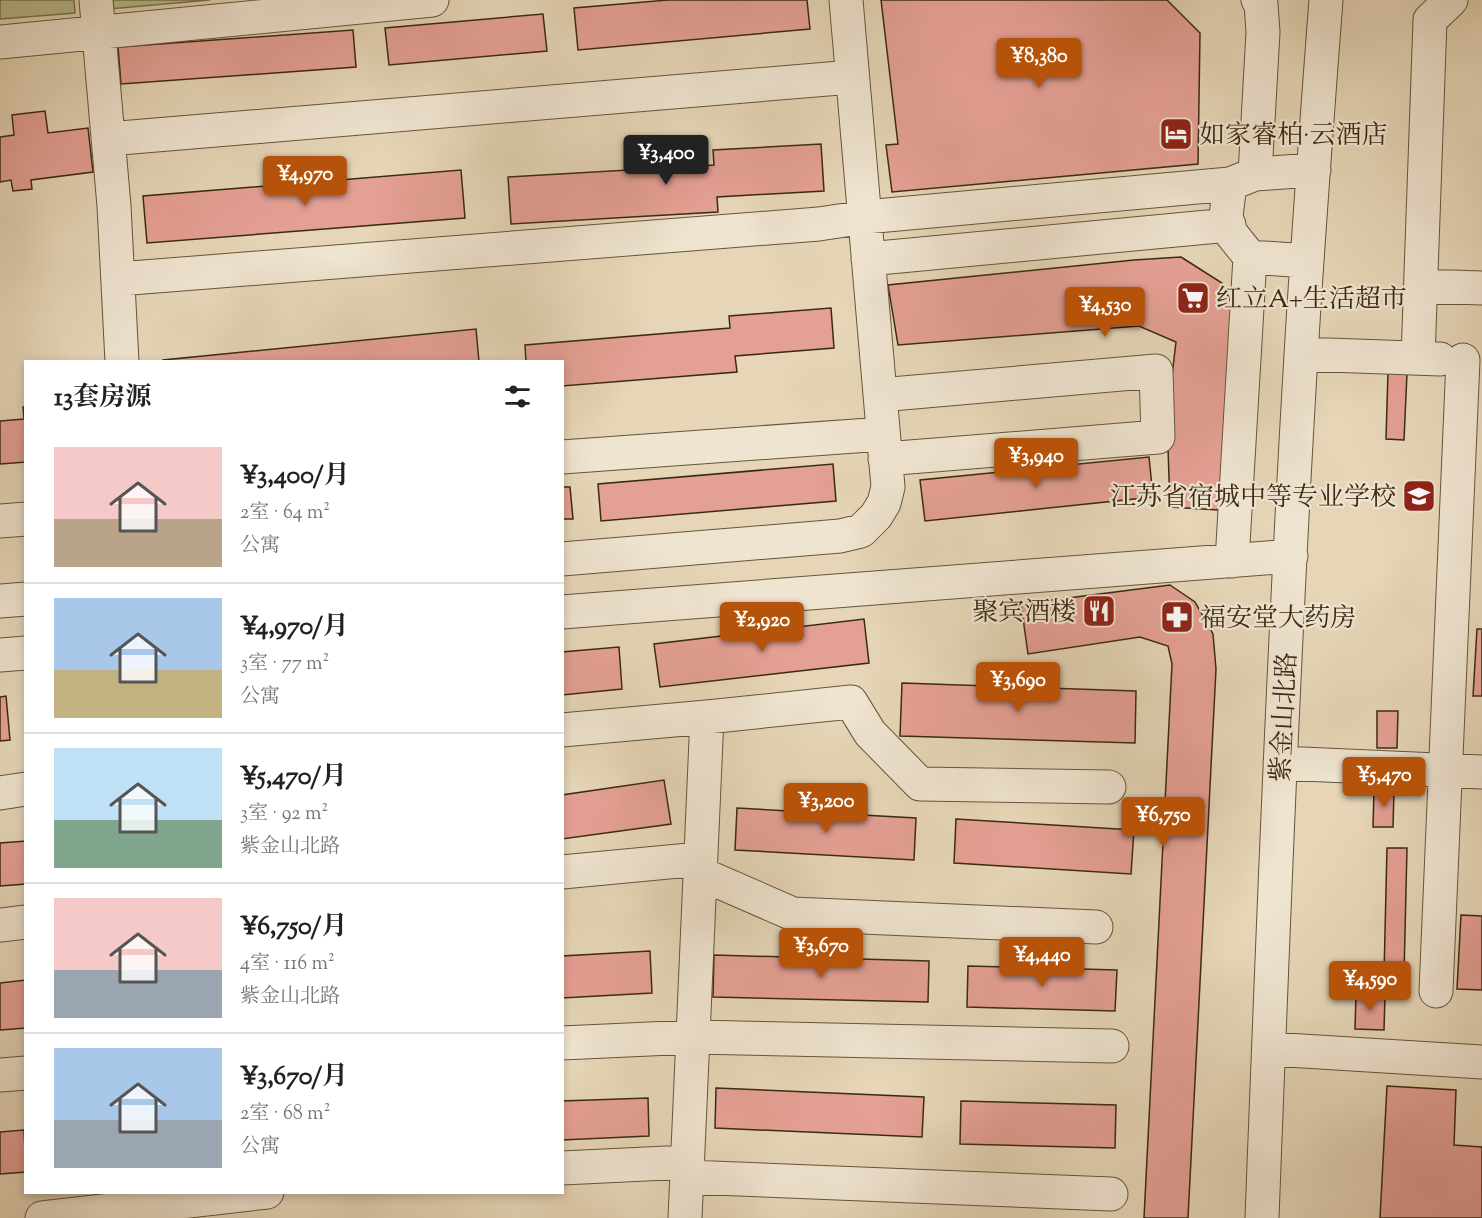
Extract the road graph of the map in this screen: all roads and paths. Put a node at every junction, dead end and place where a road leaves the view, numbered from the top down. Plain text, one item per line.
1 (96, 0) edge
2 (432, 0) edge
3 (846, 0) edge
4 (1258, 0) edge
5 (1326, 0) edge
6 (1451, 0) edge
7 (98, 32) junction
8 (0, 42) edge
9 (852, 77) junction
10 (108, 139) junction
11 (1314, 170) junction
12 (1242, 179) junction
13 (865, 217) junction
14 (1228, 225) junction
15 (1250, 257) junction
16 (868, 259) junction
17 (1307, 261) junction
18 (118, 279) junction
19 (1421, 286) junction
20 (1482, 288) edge
21 (1301, 354) junction
22 (1418, 358) junction
23 (122, 360) edge
24 (1473, 360) edge
25 (880, 394) junction
26 (884, 447) junction
27 (564, 457) edge
28 (24, 519) edge
29 (0, 521) edge
30 (1291, 556) junction
31 (564, 559) edge
32 (1232, 561) junction
33 (24, 599) edge
34 (0, 601) edge
35 (564, 612) edge
36 (24, 653) edge
37 (0, 655) edge
38 (706, 717) junction
39 (564, 730) edge
40 (1280, 763) junction
41 (1446, 771) junction
42 (1482, 772) edge
43 (1109, 787) dead end
44 (24, 789) edge
45 (0, 793) edge
46 (700, 866) junction
47 (564, 872) edge
48 (24, 922) edge
49 (0, 925) edge
50 (1096, 927) dead end
51 (1436, 991) dead end
52 (693, 1037) junction
53 (564, 1043) edge
54 (1112, 1046) dead end
55 (1269, 1049) junction
56 (1482, 1062) edge
57 (24, 1073) edge
58 (0, 1075) edge
59 (564, 1168) edge
60 (687, 1169) junction
61 (245, 1194) edge
62 (1110, 1194) dead end
63 (55, 1211) edge
64 (685, 1218) edge
65 (1262, 1218) edge

1 - 7 street
2 - 7 street
3 - 9 street
4 - 12 street
5 - 11 street, 紫金山北路
6 - 19 street
7 - 8 street
7 - 10 street
9 - 10 street
9 - 13 street
10 - 18 street
11 - 12 street
11 - 17 street, 紫金山北路
12 - 13 street
12 - 14 street
13 - 16 street
13 - 18 street
14 - 15 street
14 - 16 street
15 - 17 street
15 - 32 street
16 - 25 street
17 - 21 street, 紫金山北路
18 - 23 street
19 - 20 street
19 - 22 street
21 - 22 street
21 - 30 street, 紫金山北路
22 - 24 street
24 - 41 street
25 - 26 street
25 - 26 street
26 - 27 street
26 - 31 street
28 - 29 street
30 - 32 street
30 - 40 street, 紫金山北路
32 - 35 street
33 - 34 street
36 - 37 street
38 - 39 street
38 - 43 street
38 - 46 street
40 - 41 street
40 - 55 street, 紫金山北路
41 - 42 street
41 - 51 street
44 - 45 street
46 - 47 street
46 - 50 street
46 - 52 street
48 - 49 street
52 - 53 street
52 - 54 street
52 - 60 street
55 - 56 street
55 - 65 street, 紫金山北路
57 - 58 street
59 - 60 street
60 - 62 street
60 - 64 street
61 - 63 street

